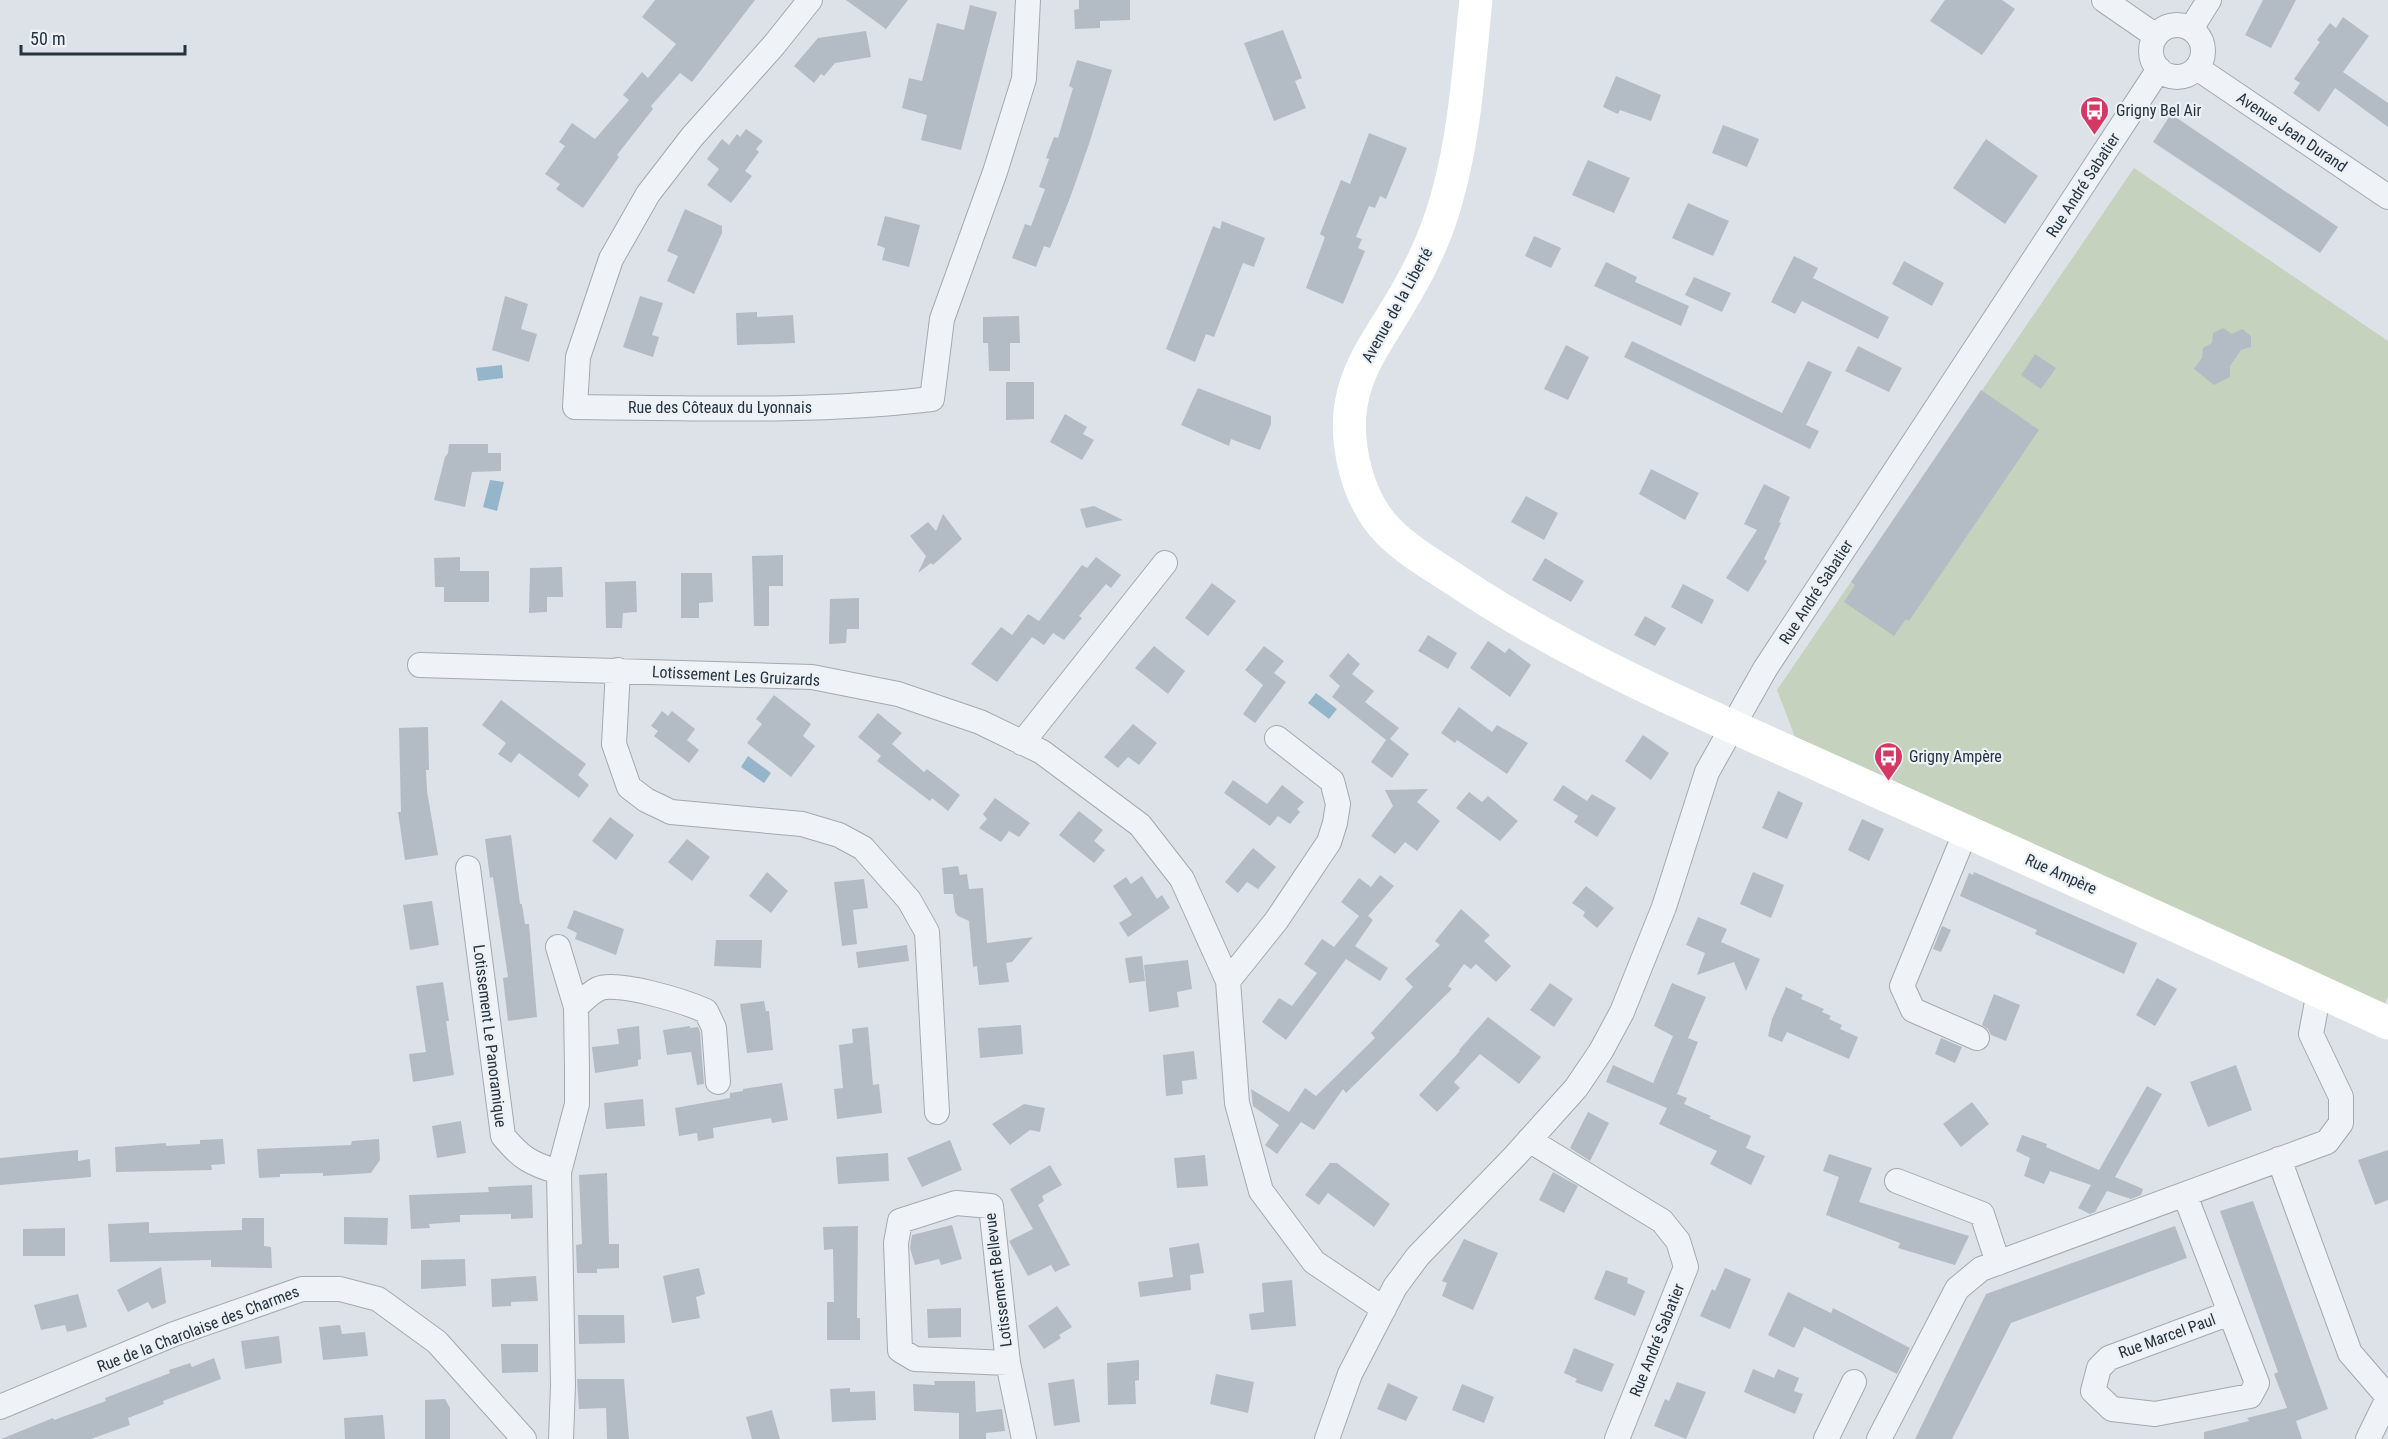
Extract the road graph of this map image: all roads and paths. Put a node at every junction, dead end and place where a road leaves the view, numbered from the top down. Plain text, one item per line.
1 (810, 0) edge
2 (1028, 0) edge
3 (1476, 0) edge
4 (2104, 0) edge
5 (2209, 0) edge
6 (2191, 29) junction
7 (2156, 36) junction
8 (2196, 68) junction
9 (2158, 69) junction
10 (2388, 197) edge
11 (1165, 563) dead end
12 (420, 665) dead end
13 (618, 670) junction
14 (1732, 727) junction
15 (1277, 738) dead end
16 (1022, 743) junction
17 (1966, 831) junction
18 (468, 868) dead end
19 (558, 947) dead end
20 (1228, 981) junction
21 (2319, 991) junction
22 (576, 1007) junction
23 (2388, 1023) edge
24 (1977, 1038) dead end
25 (718, 1082) dead end
26 (937, 1112) dead end
27 (1529, 1140) junction
28 (2279, 1159) junction
29 (559, 1172) junction
30 (1896, 1181) dead end
31 (2185, 1195) junction
32 (1998, 1263) junction
33 (1384, 1309) junction
34 (2230, 1314) junction
35 (1008, 1363) junction
36 (1854, 1382) dead end
37 (2388, 1398) edge
38 (0, 1407) edge
39 (524, 1439) edge
40 (561, 1439) edge
41 (1024, 1439) edge
42 (1326, 1439) edge
43 (1617, 1439) edge
44 (1826, 1439) edge
45 (1879, 1439) edge
46 (2368, 1439) edge

1 - 2 street, Rue des Côteaux du Lyonnais
3 - 14 street, Avenue de la Liberté
4 - 7 street
5 - 6 street
6 - 7 street
6 - 8 street
7 - 9 street
8 - 9 street
8 - 10 street, Avenue Jean Durand
9 - 14 street, Rue André Sabatier
11 - 16 street
12 - 13 street, Lotissement Les Gruizards
13 - 16 street, Lotissement Les Gruizards
13 - 26 street
14 - 17 street, Rue Ampère
14 - 27 street, Rue André Sabatier
15 - 20 street
16 - 20 street, Lotissement Les Gruizards
17 - 21 street, Rue Ampère
17 - 24 street
18 - 29 street, Lotissement Le Panoramique
19 - 22 street
20 - 33 street, Lotissement Les Gruizards
21 - 23 street, Rue Ampère
21 - 28 street
22 - 25 street
22 - 29 street
27 - 33 street, Rue André Sabatier
27 - 43 street, Rue André Sabatier
28 - 31 street
28 - 37 street
29 - 40 street
30 - 32 street
31 - 32 street
31 - 34 street, Rue Marcel Paul
32 - 45 street
33 - 42 street, Rue André Sabatier
34 - 34 street, Rue Marcel Paul
35 - 35 street, Lotissement Bellevue
35 - 41 street, Lotissement Bellevue
36 - 44 street
37 - 46 street
38 - 39 street, Rue de la Charolaise des Charmes

